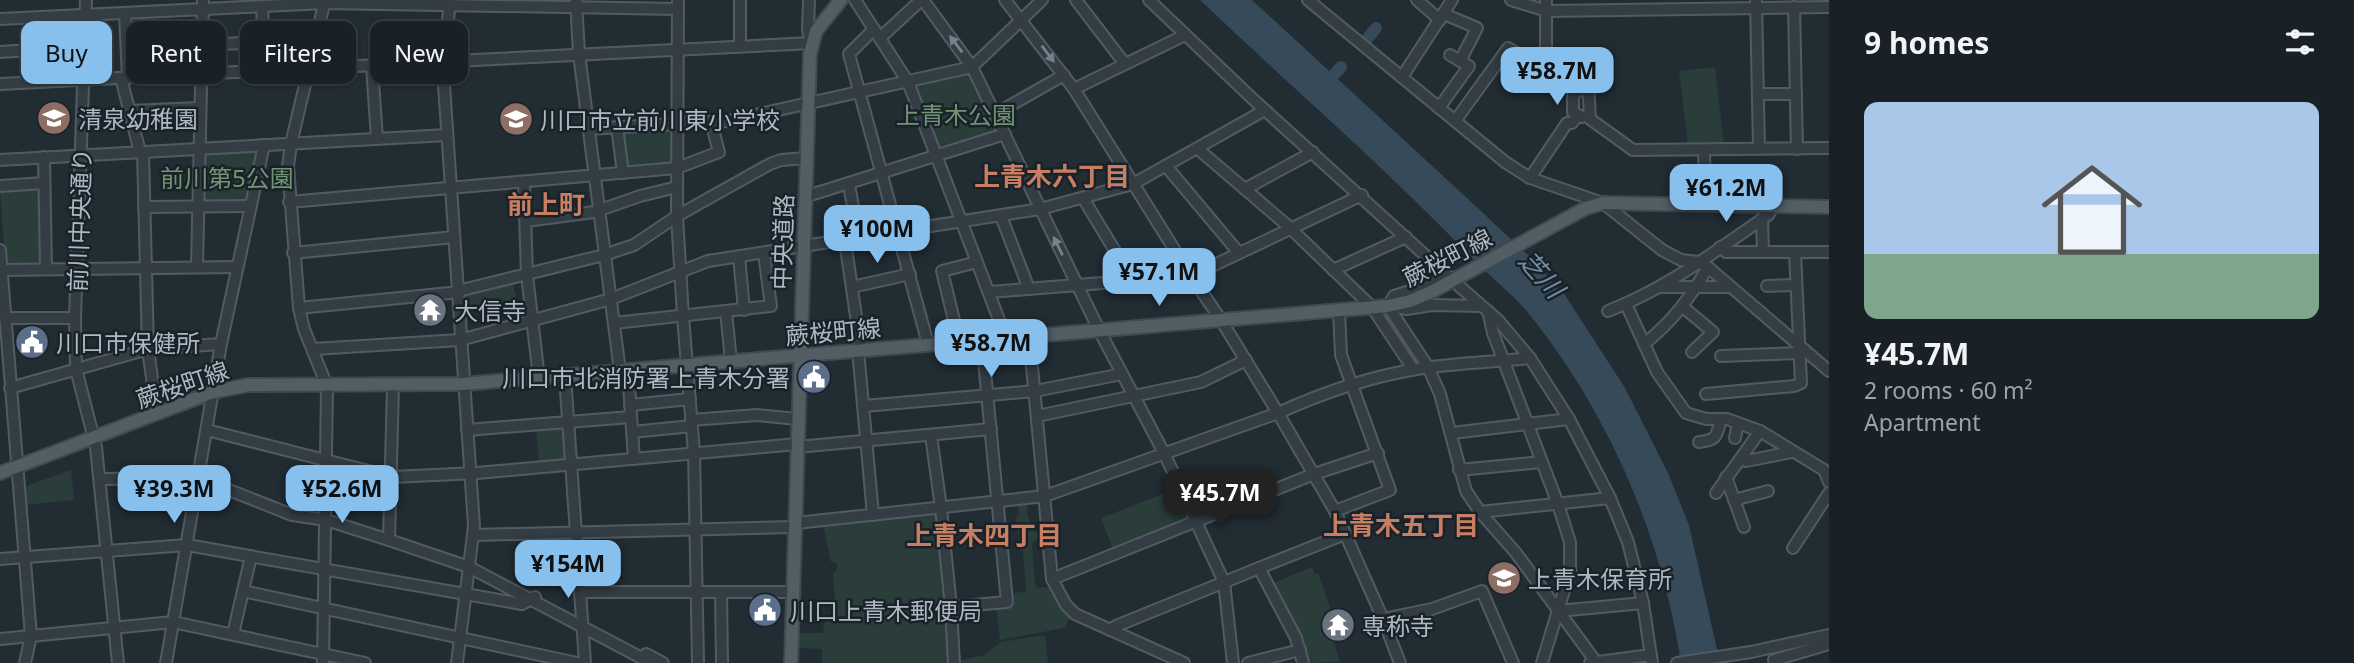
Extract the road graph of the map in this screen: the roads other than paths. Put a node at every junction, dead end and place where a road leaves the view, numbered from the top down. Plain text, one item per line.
1 (86, 0) edge
2 (740, 0) edge
3 (808, 0) edge
4 (841, 0) edge
5 (855, 0) edge
6 (922, 0) edge
7 (1006, 0) edge
8 (1042, 0) edge
9 (1076, 0) edge
10 (1149, 0) edge
11 (1417, 0) edge
12 (1451, 0) edge
13 (1511, 0) edge
14 (325, 1) edge
15 (1312, 1) edge
16 (450, 3) edge
17 (577, 4) edge
18 (1756, 4) edge
19 (202, 5) edge
20 (621, 5) edge
21 (678, 5) edge
22 (1546, 5) edge
23 (262, 6) junction
24 (1794, 7) junction
25 (1829, 7) edge
26 (125, 13) junction
27 (86, 15) junction
28 (1442, 17) junction
29 (30, 18) junction
30 (0, 19) edge
31 (1022, 19) junction
32 (30, 21) edge
33 (86, 21) edge
34 (262, 21) edge
35 (320, 21) edge
36 (448, 21) edge
37 (126, 31) edge
38 (877, 33) junction
39 (1185, 35) junction
40 (813, 40) junction
41 (740, 47) junction
42 (676, 49) junction
43 (21, 51) edge
44 (0, 52) edge
45 (579, 54) junction
46 (126, 59) edge
47 (468, 61) edge
48 (1125, 64) junction
49 (1537, 65) dead end
50 (972, 67) junction
51 (1064, 75) junction
52 (1402, 77) junction
53 (124, 78) junction
54 (112, 79) edge
55 (908, 82) junction
56 (21, 83) edge
57 (0, 84) edge
58 (84, 84) edge
59 (200, 84) edge
60 (305, 84) edge
61 (373, 84) edge
62 (444, 84) edge
63 (1590, 86) junction
64 (1074, 89) junction
65 (861, 93) junction
66 (1758, 94) junction
67 (1796, 94) junction
68 (807, 105) junction
69 (200, 108) junction
70 (1439, 108) junction
71 (1265, 110) junction
72 (129, 111) junction
73 (995, 114) junction
74 (1578, 115) junction
75 (1590, 119) junction
76 (1455, 121) junction
77 (711, 122) junction
78 (677, 123) junction
79 (617, 127) junction
80 (588, 129) junction
81 (1005, 134) junction
82 (447, 135) junction
83 (377, 139) junction
84 (291, 144) junction
85 (264, 145) junction
86 (1829, 148) edge
87 (199, 149) junction
88 (1198, 149) junction
89 (1759, 149) junction
90 (1797, 149) junction
91 (1704, 150) junction
92 (141, 152) junction
93 (1313, 152) junction
94 (81, 155) junction
95 (936, 156) junction
96 (44, 157) junction
97 (806, 158) junction
98 (0, 160) edge
99 (1166, 166) junction
100 (677, 168) junction
101 (624, 173) junction
102 (882, 174) junction
103 (594, 176) junction
104 (1530, 178) junction
105 (44, 183) junction
106 (524, 183) junction
107 (1133, 184) junction
108 (849, 185) junction
109 (0, 186) edge
110 (677, 187) junction
111 (450, 188) junction
112 (1245, 189) junction
113 (1362, 195) junction
114 (804, 197) junction
115 (1083, 198) junction
116 (289, 202) junction
117 (1603, 203) junction
118 (1705, 203) junction
119 (1774, 205) junction
120 (144, 206) junction
121 (198, 206) junction
122 (251, 206) junction
123 (1829, 207) edge
124 (1040, 209) junction
125 (598, 210) junction
126 (677, 216) junction
127 (1001, 216) junction
128 (1762, 219) junction
129 (526, 221) junction
130 (961, 223) junction
131 (1290, 228) junction
132 (898, 232) junction
133 (454, 237) junction
134 (1406, 237) junction
135 (859, 239) junction
136 (845, 241) junction
137 (803, 246) junction
138 (1720, 247) junction
139 (0, 250) edge
140 (1763, 252) junction
141 (1795, 252) junction
142 (1829, 252) edge
143 (293, 253) junction
144 (764, 253) junction
145 (1239, 253) junction
146 (604, 255) junction
147 (739, 256) junction
148 (977, 262) junction
149 (1703, 265) junction
150 (77, 267) junction
151 (197, 267) junction
152 (237, 267) junction
153 (46, 268) junction
154 (145, 268) junction
155 (2, 270) junction
156 (1333, 270) junction
157 (680, 273) junction
158 (910, 274) junction
159 (527, 275) junction
160 (1191, 275) junction
161 (1132, 279) junction
162 (1077, 285) junction
163 (1796, 285) junction
164 (852, 286) junction
165 (1459, 286) dead end
166 (1767, 286) dead end
167 (1657, 287) junction
168 (1697, 287) junction
169 (1731, 287) junction
170 (1029, 289) junction
171 (457, 291) junction
172 (989, 292) junction
173 (611, 299) junction
174 (1626, 304) junction
175 (1394, 305) junction
176 (1372, 307) junction
177 (1683, 307) junction
178 (299, 308) junction
179 (1484, 309) junction
180 (744, 310) junction
181 (1339, 310) junction
182 (726, 311) junction
183 (1608, 311) dead end
184 (682, 316) junction
185 (5, 318) junction
186 (75, 318) junction
187 (1798, 319) junction
188 (1221, 320) junction
189 (533, 321) junction
190 (1772, 322) junction
191 (614, 323) junction
192 (1099, 330) junction
193 (1029, 335) junction
194 (1006, 338) junction
195 (460, 340) junction
196 (982, 340) junction
197 (958, 341) junction
198 (221, 344) junction
199 (928, 344) junction
200 (1644, 344) junction
201 (148, 349) junction
202 (313, 349) junction
203 (1798, 349) junction
204 (860, 350) junction
205 (1692, 352) dead end
206 (800, 356) junction
207 (1721, 356) dead end
208 (1530, 358) junction
209 (1246, 360) junction
210 (731, 361) junction
211 (1505, 361) junction
212 (687, 365) junction
213 (1428, 367) junction
214 (76, 369) junction
215 (1413, 369) junction
216 (624, 370) junction
217 (1829, 371) edge
218 (1122, 374) junction
219 (565, 376) junction
220 (539, 378) junction
221 (463, 384) junction
222 (1352, 385) junction
223 (327, 386) junction
224 (393, 386) junction
225 (10, 388) junction
226 (1035, 391) junction
227 (213, 392) junction
228 (1706, 394) dead end
229 (988, 395) junction
230 (1134, 397) junction
231 (690, 399) junction
232 (630, 405) junction
233 (864, 406) junction
234 (1278, 413) junction
235 (157, 414) junction
236 (1037, 416) junction
237 (631, 417) junction
238 (797, 419) junction
239 (1569, 419) junction
240 (1721, 419) junction
241 (568, 422) junction
242 (692, 423) junction
243 (1738, 423) junction
244 (1528, 424) junction
245 (991, 429) junction
246 (207, 430) junction
247 (467, 430) junction
248 (1760, 431) junction
249 (632, 432) junction
250 (1452, 433) junction
251 (931, 435) junction
252 (94, 438) junction
253 (1735, 438) dead end
254 (866, 441) junction
255 (1699, 442) dead end
256 (797, 446) junction
257 (1792, 452) junction
258 (694, 453) junction
259 (1164, 453) junction
260 (1378, 453) junction
261 (634, 459) junction
262 (1740, 459) junction
263 (1541, 461) junction
264 (327, 462) junction
265 (572, 464) junction
266 (17, 467) junction
267 (1459, 470) junction
268 (470, 471) junction
269 (0, 473) edge
270 (1314, 474) junction
271 (392, 477) junction
272 (1726, 477) junction
273 (198, 478) junction
274 (100, 479) junction
275 (1829, 480) edge
276 (1768, 491) dead end
277 (1716, 493) dead end
278 (1829, 493) edge
279 (1045, 496) junction
280 (1610, 498) junction
281 (1734, 500) junction
282 (997, 501) junction
283 (1558, 503) junction
284 (941, 508) junction
285 (1335, 511) junction
286 (1480, 512) junction
287 (873, 515) junction
288 (326, 520) junction
289 (1196, 521) junction
290 (795, 525) junction
291 (1744, 527) dead end
292 (695, 529) junction
293 (576, 531) junction
294 (1345, 534) junction
295 (474, 535) junction
296 (389, 540) junction
297 (187, 545) junction
298 (1793, 548) dead end
299 (107, 550) junction
300 (251, 556) junction
301 (24, 557) junction
302 (0, 559) edge
303 (469, 567) junction
304 (325, 568) junction
305 (1259, 568) junction
306 (1052, 579) junction
307 (1224, 582) junction
308 (243, 591) junction
309 (580, 592) junction
310 (697, 592) junction
311 (721, 592) junction
312 (792, 592) junction
313 (466, 594) junction
314 (535, 597) junction
315 (1643, 603) junction
316 (951, 607) junction
317 (324, 608) junction
318 (1558, 611) junction
319 (1383, 619) junction
320 (173, 622) junction
321 (582, 622) junction
322 (114, 628) junction
323 (1110, 631) junction
324 (233, 635) junction
325 (1829, 635) edge
326 (31, 636) junction
327 (460, 638) junction
328 (0, 639) edge
329 (1829, 644) edge
330 (1300, 650) junction
331 (323, 659) edge
332 (1652, 659) edge
333 (1596, 662) edge
334 (1774, 662) edge
335 (25, 663) edge
336 (118, 663) edge
337 (166, 663) edge
338 (365, 663) edge
339 (457, 663) edge
340 (577, 663) edge
341 (585, 663) edge
342 (651, 663) edge
343 (663, 663) edge
344 (698, 663) edge
345 (722, 663) edge
346 (791, 663) edge
347 (954, 663) edge
348 (1184, 663) edge
349 (1233, 663) edge
350 (1248, 663) edge
351 (1303, 663) edge
352 (1400, 663) edge
353 (1513, 663) edge
354 (1542, 663) edge
355 (1590, 663) edge
356 (1677, 663) edge

1 - 27 street, 前川中央通り
2 - 41 street
3 - 40 street
4 - 40 main road
5 - 38 street
6 - 38 street
50 -> 6 street
7 - 31 street
8 - 31 street
9 - 48 street
10 - 39 street
11 - 28 street
12 - 28 street
13 - 22 street
14 - 16 street
14 - 23 street
14 - 35 street
15 - 52 street
16 - 17 street
16 - 36 street
17 - 20 street
17 - 45 street
18 - 22 street
18 - 24 street
18 - 66 street
19 - 23 street
19 - 26 street
20 - 21 street
21 - 42 street
22 - 63 street
23 - 34 street
24 - 25 street
24 - 67 street
26 - 27 street
26 - 37 street
27 - 29 street
27 - 33 street, 前川中央通り
28 - 52 street
28 - 70 street
29 - 30 street
29 - 32 street
31 - 50 street
31 -> 51 street
38 - 55 street
38 - 65 street
39 - 48 street
39 - 71 street
40 - 41 street
40 - 68 main road, 中央道路
41 - 42 street
42 - 45 street
42 - 78 street
43 - 44 street
45 - 47 street
45 - 80 street
46 - 53 street
48 - 64 street
49 - 76 street
50 - 55 street
50 - 73 street
51 - 64 street
51 - 73 street
52 - 70 street
53 - 54 street
53 - 72 street
55 - 65 street
55 - 95 street
56 - 57 street
58 - 94 street, 前川中央通り
59 - 69 street
60 - 84 street
61 - 83 street
62 - 82 street
63 - 74 street
63 - 75 street
64 - 107 street
65 - 68 street
65 - 102 street
66 - 67 street
66 - 89 street
67 - 90 street
68 - 77 street
68 - 97 main road, 中央道路
69 - 72 street
69 - 87 street
70 - 76 street
71 - 88 street
71 - 93 street
72 - 92 street
73 - 81 street
74 - 75 street
74 - 104 street
75 - 91 street
76 - 104 street
77 - 78 street
77 - 100 street
78 - 79 street
78 - 100 street
79 - 80 street
79 - 101 street
80 - 103 street
81 - 95 street
81 - 124 street
82 - 83 street
82 - 111 street
83 - 84 street
84 - 85 street
84 - 116 street
85 - 87 street
85 - 122 street
86 - 90 street
87 - 92 street
87 - 121 street
88 - 99 street
88 - 112 street
89 - 90 street
89 - 91 street
91 - 118 street
92 - 94 street
92 - 120 street
93 - 112 street
93 - 113 street
94 - 96 street
94 - 150 street, 前川中央通り
95 - 102 street
95 - 130 street
96 - 98 street
96 - 105 street
97 - 114 main road, 中央道路
97 - 126 street
99 - 107 street
99 - 145 street
100 - 101 street
100 - 110 street
101 - 103 street
102 - 108 street
102 - 132 street
103 - 106 street
103 - 125 street
104 - 117 street
105 - 109 street
105 - 153 street
106 - 111 street
106 - 129 street
107 - 115 street
107 - 160 street
108 - 114 street
108 - 135 street
110 - 125 street
110 - 126 street
111 - 116 street
111 - 133 street
112 - 131 street
113 - 131 street
113 - 134 street
114 - 137 main road, 中央道路
115 - 124 street
115 - 161 street
116 - 143 street
117 - 118 main road, 蕨桜町線
117 - 149 street
117 - 175 main road, 蕨桜町線
118 - 119 main road, 蕨桜町線
119 - 123 main road, 蕨桜町線
119 - 128 street
120 - 121 street
120 - 154 street
121 - 122 street
121 - 151 street
122 - 152 street
124 - 127 street
162 -> 124 street
125 - 129 street
125 - 146 street
126 - 146 street
126 - 157 street
127 - 130 street
127 - 170 street
128 - 138 street
128 - 140 street
129 - 159 street
130 - 132 street
130 - 148 street
131 - 145 street
131 - 156 street
132 - 135 street
132 - 158 street
133 - 143 street
133 - 171 street
134 - 156 street
134 - 175 street
135 - 136 street
136 - 137 street
136 - 164 street
137 - 144 street
137 - 206 main road, 中央道路
138 - 140 street
138 - 149 street
139 - 155 street
140 - 141 street
141 - 142 street
141 - 163 street
143 - 178 street
144 - 147 street
144 - 180 street
145 - 160 street
146 - 159 street
146 - 173 street
147 - 157 street
147 - 180 street
148 - 172 street
148 - 197 street
149 - 167 street
149 - 168 street
149 - 169 street
150 - 153 street
150 - 154 street
150 - 186 street, 前川中央通り
151 - 152 street
151 - 154 street
152 - 198 street
153 - 155 street
154 - 201 street
155 - 185 street
156 - 176 street
157 - 173 street
157 - 184 street
158 - 164 street
158 - 199 street
159 - 171 street
159 - 189 street
160 - 161 street
160 - 188 street
161 - 162 street
162 - 170 street
162 - 192 street
163 - 166 street
163 - 187 street
164 - 204 street
165 - 179 street
167 - 168 street
167 - 174 street
168 - 169 street
168 - 177 street
169 - 190 street
170 - 172 street
171 - 178 street
171 - 195 street
172 - 194 street
173 - 189 street
173 - 191 street
174 - 183 street
174 - 200 street
175 - 176 main road, 蕨桜町線
175 - 179 street
175 - 213 street
176 - 181 main road, 蕨桜町線
176 - 215 street
177 - 200 street
177 - 205 street
178 - 202 street
179 - 208 street
179 - 211 street
180 - 182 street
181 - 188 main road, 蕨桜町線
181 - 222 street
182 - 184 street
182 - 210 street
184 - 191 street
184 - 212 street
185 - 186 street
185 - 225 street
186 - 214 street, 前川中央通り
187 - 190 street
187 - 203 street
188 - 192 main road, 蕨桜町線
188 - 209 street
189 - 195 street
189 - 220 street
190 - 203 street
191 - 216 street
192 - 193 main road, 蕨桜町線
192 - 218 street
193 - 194 main road, 蕨桜町線
193 - 226 street
194 - 196 main road, 蕨桜町線
195 - 202 street
195 - 221 street
196 - 197 main road, 蕨桜町線
196 - 229 street
197 - 199 main road, 蕨桜町線
198 - 201 street
198 - 227 street
199 - 204 main road, 蕨桜町線
200 - 240 street
201 - 214 street
201 - 235 street
202 - 223 street
203 - 207 street
203 - 217 street
203 - 228 street
204 - 206 main road, 蕨桜町線
204 - 233 street
206 - 210 main road, 蕨桜町線
206 - 238 main road, 中央道路
208 - 211 street
208 - 239 street
209 - 230 street
209 - 234 street
210 - 212 main road, 蕨桜町線
211 - 213 street
211 - 244 street
212 - 216 main road, 蕨桜町線
212 - 231 street
213 - 215 street
213 - 250 street
214 - 225 street
214 - 252 street, 前川中央通り
215 - 222 street
216 - 219 main road, 蕨桜町線
216 - 232 street
218 - 226 street
218 - 230 street
219 - 220 main road, 蕨桜町線
219 - 241 street
220 - 221 main road, 蕨桜町線
221 - 224 main road, 蕨桜町線
221 - 247 street
222 - 234 street
222 - 260 street
223 - 224 main road, 蕨桜町線
223 - 227 main road, 蕨桜町線
223 - 264 street
224 - 271 street
225 - 266 street
226 - 229 street
226 - 236 street
227 - 235 main road, 蕨桜町線
227 - 246 street
229 - 233 street
229 - 245 street
230 - 236 street
230 - 259 street
231 - 232 street
231 - 242 street
232 - 237 street
233 - 254 street
234 - 259 street
234 - 270 street
235 - 252 main road, 蕨桜町線
236 - 279 street
237 - 241 street
237 - 249 street
238 - 242 street
238 - 256 main road, 中央道路
239 - 244 street
239 - 280 street
240 - 243 street
240 - 255 street
241 - 247 street
241 - 265 street
242 - 249 street
242 - 258 street
243 - 248 street
243 - 253 street
244 - 250 street
244 - 263 street
245 - 251 street
245 - 282 street
246 - 264 street
246 - 273 street
247 - 268 street
248 - 257 street
248 - 262 street
249 - 261 street
250 - 267 street
251 - 254 street
251 - 284 street
252 - 266 main road, 蕨桜町線
252 - 274 street, 前川中央通り
254 - 256 street
254 - 287 street
256 - 258 street
256 - 290 main road, 中央道路
257 - 262 street
257 - 275 street
258 - 261 street
258 - 292 street
259 - 279 street
259 - 289 street
260 - 270 street
260 - 285 street
261 - 265 street
262 - 272 street
263 - 267 street
263 - 283 street
264 - 271 street
264 - 288 street
265 - 268 street
265 - 293 street
266 - 269 main road, 蕨桜町線
266 - 301 street
267 - 286 street
268 - 271 street
268 - 295 street
270 - 285 street
270 - 289 street
271 - 296 street
272 - 277 street
272 - 281 street
273 - 274 street
273 - 288 street
273 - 297 street
274 - 299 street, 前川中央通り
276 - 281 street
278 - 298 street
279 - 282 street
279 - 306 street
280 - 283 street
280 - 315 street
281 - 291 street
282 - 284 street
282 - 316 street
283 - 286 street
283 - 318 street
284 - 287 street
284 - 316 street
285 - 294 street
286 - 318 street
287 - 290 street
288 - 296 street
288 - 304 street
289 - 306 street
289 - 307 street
290 - 292 street
290 - 312 main road, 中央道路
292 - 293 street
292 - 310 street
293 - 295 street
293 - 309 street
294 - 305 street
294 - 319 street
295 - 303 street
296 - 303 street
297 - 299 street
297 - 300 street
297 - 320 street
299 - 301 street
299 - 322 street, 前川中央通り
300 - 304 street
300 - 308 street
301 - 302 street
301 - 326 street
303 - 313 street
303 - 314 street
304 - 313 street
304 - 317 street
305 - 307 street
305 - 330 street
306 - 323 street
307 - 323 street
307 - 349 street
308 - 317 street
308 - 324 street
309 - 310 street
309 - 321 street
310 - 311 street
310 - 344 street
311 - 312 street
311 - 345 street
312 - 346 main road, 中央道路
313 - 314 street
313 - 327 street
314 - 321 street
315 - 318 street
315 - 332 street
316 - 347 street
317 - 327 street
317 - 331 street
318 - 333 street
318 - 354 street
319 - 352 street
319 - 353 street
320 - 322 street
320 - 324 street
320 - 337 street
321 - 341 street
321 - 342 street
321 - 343 street
322 - 326 street
322 - 336 street, 前川中央通り
323 - 348 street
324 - 331 street
325 - 356 street
326 - 328 street
326 - 335 street
327 - 339 street
327 - 340 street
329 - 334 street
330 - 350 street
330 - 351 street
331 - 338 street
332 - 333 street
333 - 355 street

